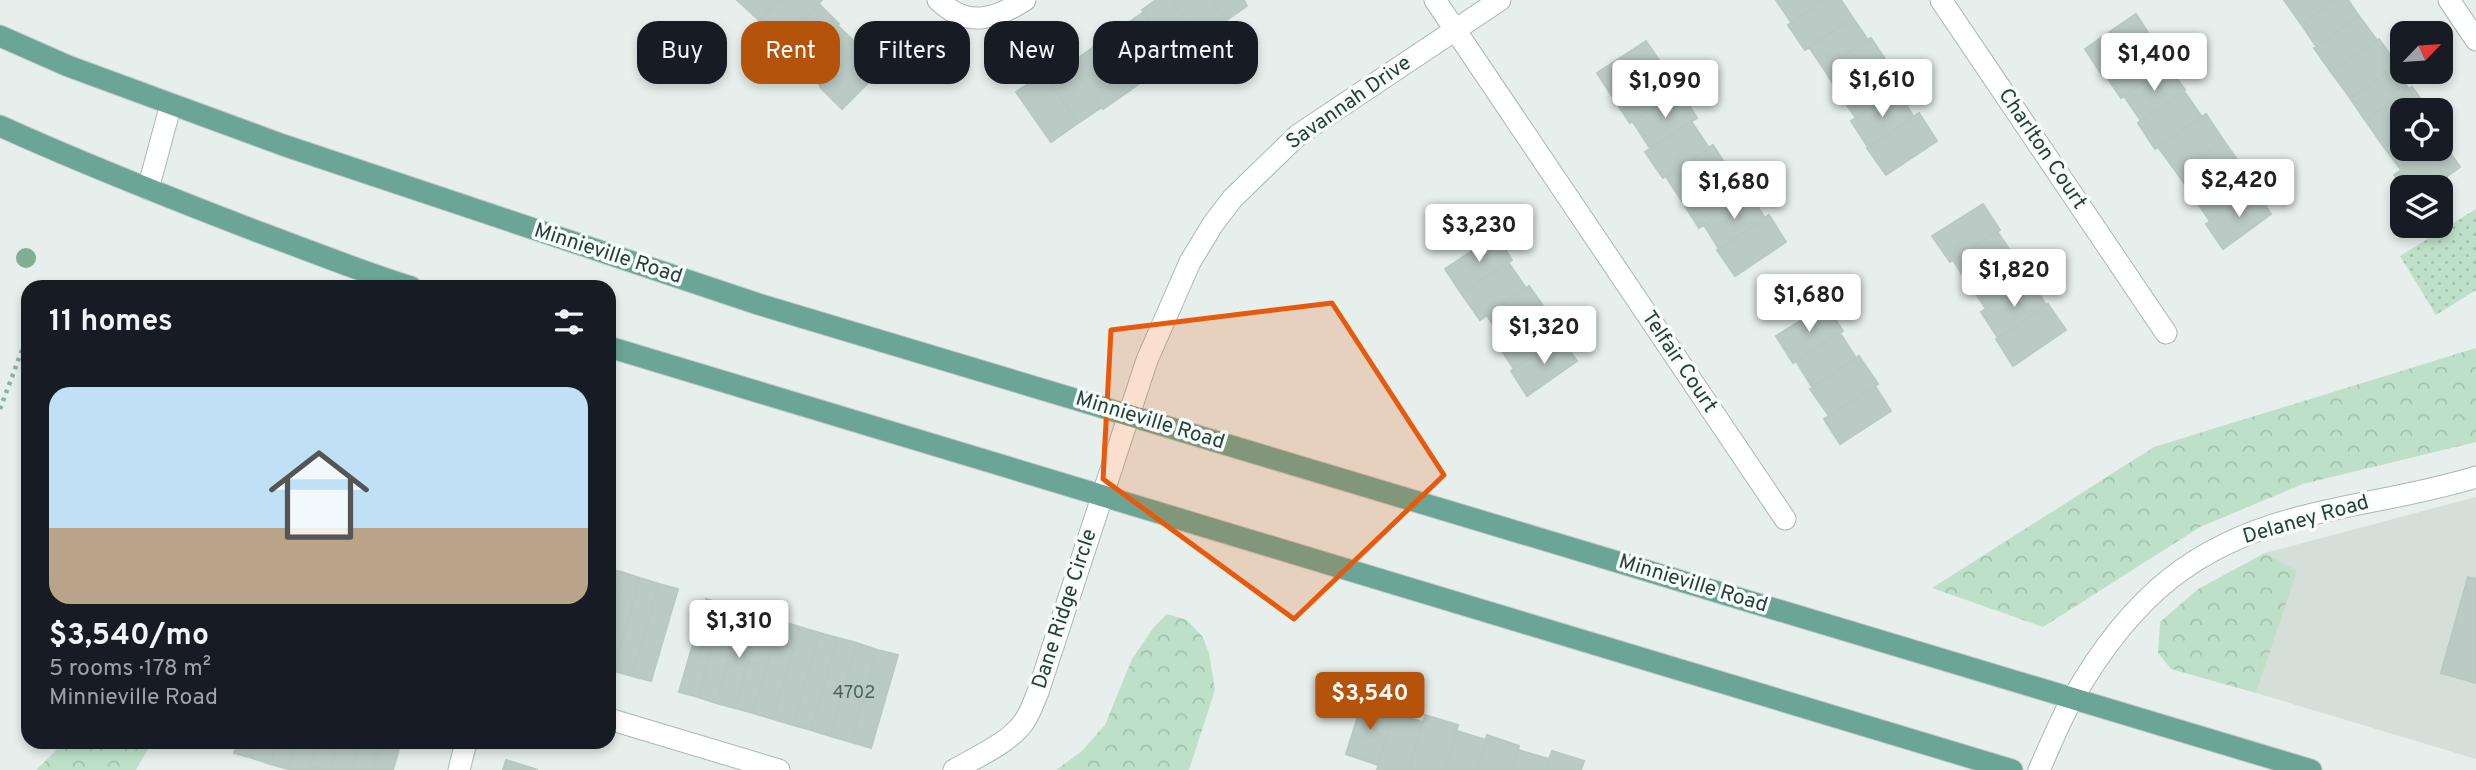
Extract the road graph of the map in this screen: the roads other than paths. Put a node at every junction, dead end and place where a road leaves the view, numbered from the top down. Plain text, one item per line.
1 (938, 0) edge
2 (1025, 0) edge
3 (1435, 0) edge
4 (1500, 0) edge
5 (1941, 0) edge
6 (2449, 0) edge
7 (1455, 30) junction
8 (0, 36) edge
9 (2476, 40) edge
10 (172, 104) junction
11 (0, 127) edge
12 (148, 189) junction
13 (387, 280) edge
14 (2166, 333) dead end
15 (616, 349) edge
16 (1130, 414) junction
17 (2476, 477) edge
18 (1102, 497) junction
19 (1785, 519) dead end
20 (2072, 699) junction
21 (616, 721) edge
22 (464, 749) edge
23 (458, 770) edge
24 (779, 770) edge
25 (954, 770) edge
26 (2012, 770) edge
27 (2039, 770) edge
28 (2311, 770) edge

1 - 2 street
3 - 7 street
4 - 7 street, Savannah Drive
5 - 14 street, Charlton Court
6 - 9 street
7 - 16 street, Savannah Drive
7 - 19 street, Telfair Court
8 - 10 main road, Minnieville Road
10 - 12 street
10 - 16 main road, Minnieville Road
11 - 12 main road
12 - 13 main road
15 - 18 main road
16 - 18 street, Dane Ridge Circle
16 - 20 main road, Minnieville Road
17 - 20 street, Delaney Road
18 - 25 street, Dane Ridge Circle
18 - 26 main road
20 - 27 street, Delaney Road
20 - 28 main road, Minnieville Road
21 - 24 street
22 - 23 street

